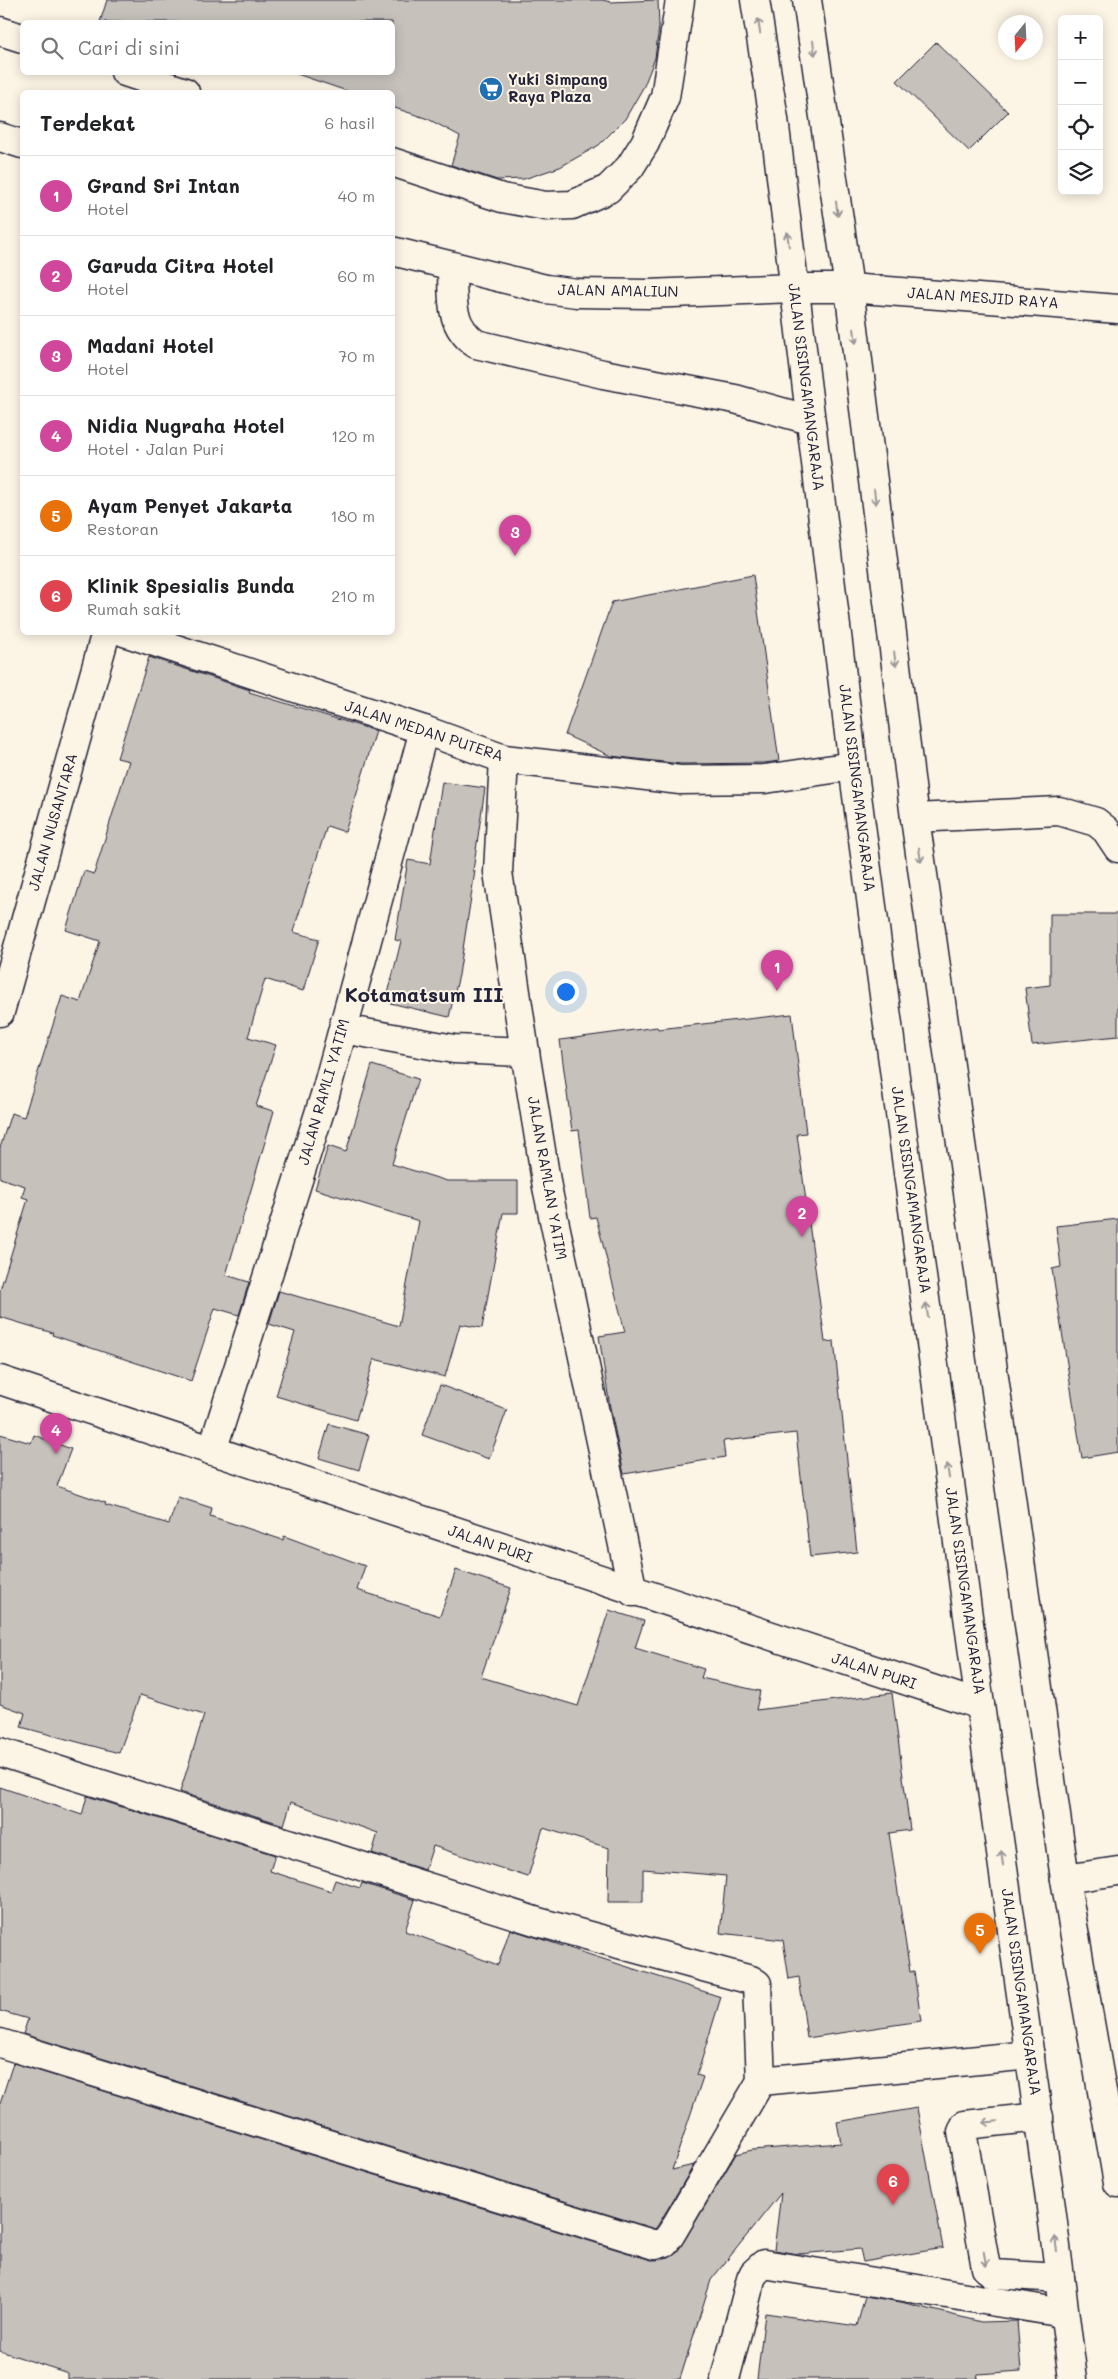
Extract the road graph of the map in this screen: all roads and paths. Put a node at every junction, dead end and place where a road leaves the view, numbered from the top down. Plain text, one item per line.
1 (680, 0) edge
2 (755, 0) edge
3 (807, 0) edge
4 (0, 31) edge
5 (20, 37) edge
6 (134, 75) edge
7 (179, 90) edge
8 (0, 137) edge
9 (20, 143) edge
10 (395, 163) edge
11 (395, 252) edge
12 (452, 266) junction
13 (794, 288) junction
14 (849, 288) junction
15 (1118, 309) edge
16 (810, 420) junction
17 (105, 635) edge
18 (133, 635) edge
19 (424, 730) junction
20 (504, 759) junction
21 (853, 766) junction
22 (915, 818) junction
23 (1118, 848) edge
24 (0, 1012) edge
25 (343, 1029) junction
26 (525, 1052) junction
27 (0, 1380) edge
28 (212, 1451) junction
29 (633, 1592) junction
30 (980, 1705) junction
31 (0, 1752) edge
32 (1118, 1871) edge
33 (1065, 1879) junction
34 (0, 2043) edge
35 (1030, 2055) junction
36 (761, 2081) junction
37 (1039, 2117) junction
38 (1118, 2183) edge
39 (1060, 2278) junction
40 (1064, 2313) junction
41 (725, 2379) edge
42 (1073, 2379) edge

1 - 10 street
13 -> 2 street, JALAN SISINGAMANGARAJA
3 -> 14 street
4 - 5 street
6 - 7 street
8 - 9 street
11 - 12 street, JALAN AMALIUN
12 - 13 street, JALAN AMALIUN
12 - 16 street
13 - 14 street, JALAN AMALIUN
13 - 16 street, JALAN SISINGAMANGARAJA
14 - 15 street, JALAN MESJID RAYA
14 -> 22 street
16 - 21 street, JALAN SISINGAMANGARAJA
17 - 24 street, JALAN NUSANTARA
18 - 19 street, JALAN MEDAN PUTERA
19 - 20 street, JALAN MEDAN PUTERA
19 - 25 street, JALAN RAMLI YATIM
20 - 21 street, JALAN MEDAN PUTERA
20 - 26 street, JALAN RAMLAN YATIM
30 -> 21 street, JALAN SISINGAMANGARAJA
22 - 23 street
22 -> 33 street
25 - 26 street
25 - 28 street, JALAN RAMLI YATIM
26 - 29 street, JALAN RAMLAN YATIM
27 - 28 street, JALAN PURI
28 - 29 street, JALAN PURI
29 - 30 street, JALAN PURI
35 -> 30 street, JALAN SISINGAMANGARAJA
31 - 36 street
32 - 33 street
33 - 38 street
34 - 36 street
35 - 36 street
35 - 37 street, JALAN SISINGAMANGARAJA
39 -> 37 street, JALAN SISINGAMANGARAJA
37 -> 39 street
39 - 40 street, JALAN SISINGAMANGARAJA
40 - 41 street
40 - 42 street, JALAN SISINGAMANGARAJA

